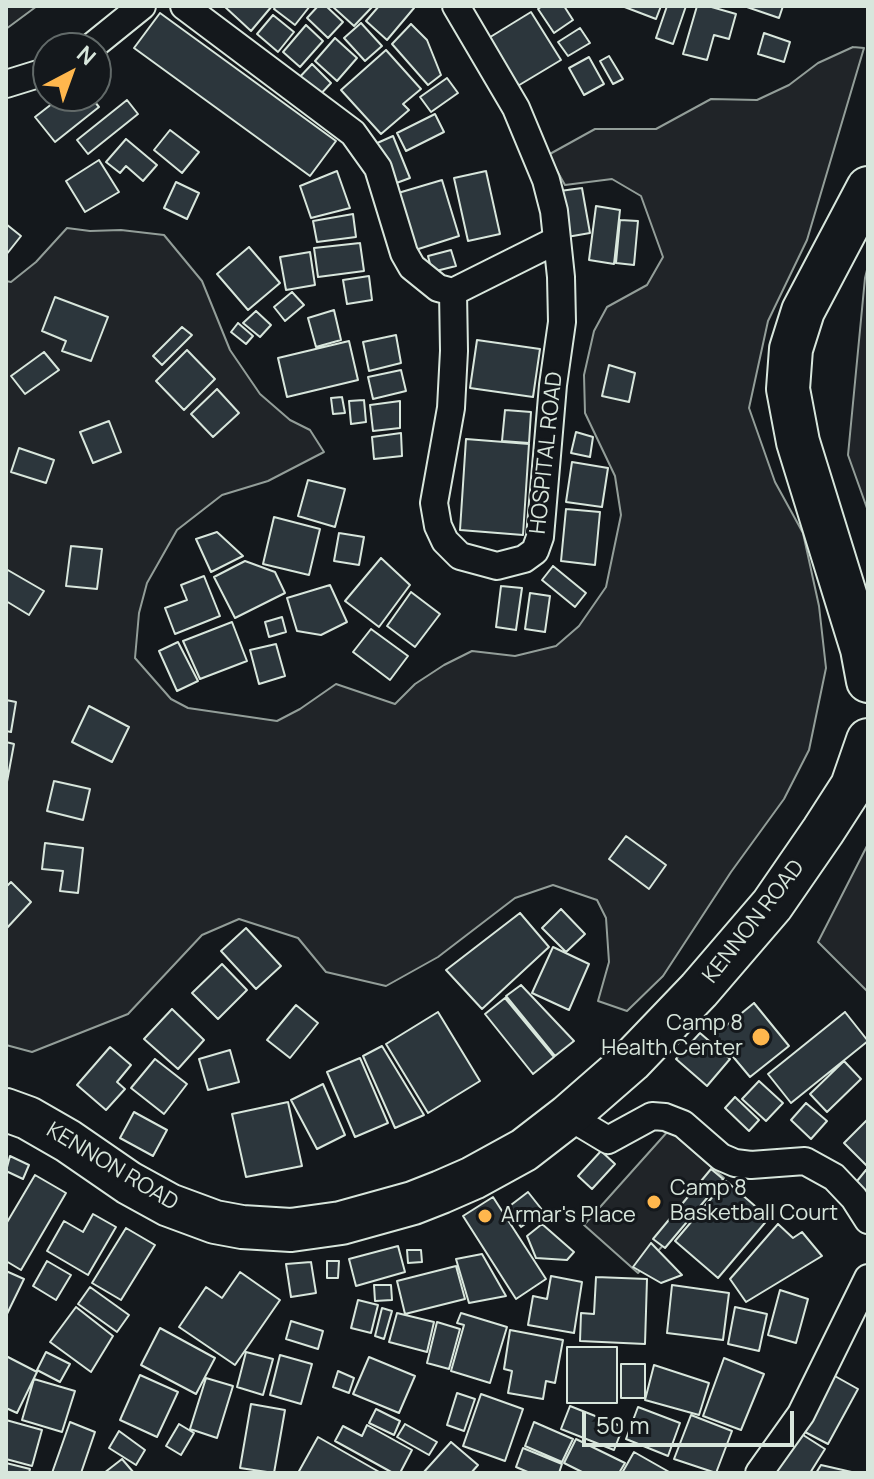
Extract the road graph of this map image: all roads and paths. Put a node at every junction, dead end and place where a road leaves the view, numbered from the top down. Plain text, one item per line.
1 (142, 6) edge
2 (184, 6) edge
3 (456, 6) edge
4 (110, 32) edge
5 (32, 76) edge
6 (6, 84) edge
7 (868, 188) edge
8 (557, 240) junction
9 (453, 292) junction
10 (868, 681) edge
11 (868, 740) edge
12 (6, 1110) edge
13 (568, 1116) junction
14 (868, 1220) edge
15 (868, 1278) edge
16 (759, 1473) edge

1 - 4 street
2 - 9 street
3 - 8 street, HOSPITAL ROAD
5 - 6 street
7 - 10 highway
8 - 9 street
8 - 9 street, HOSPITAL ROAD
11 - 13 highway, KENNON ROAD
12 - 13 highway, KENNON ROAD
13 - 14 street
15 - 16 street

